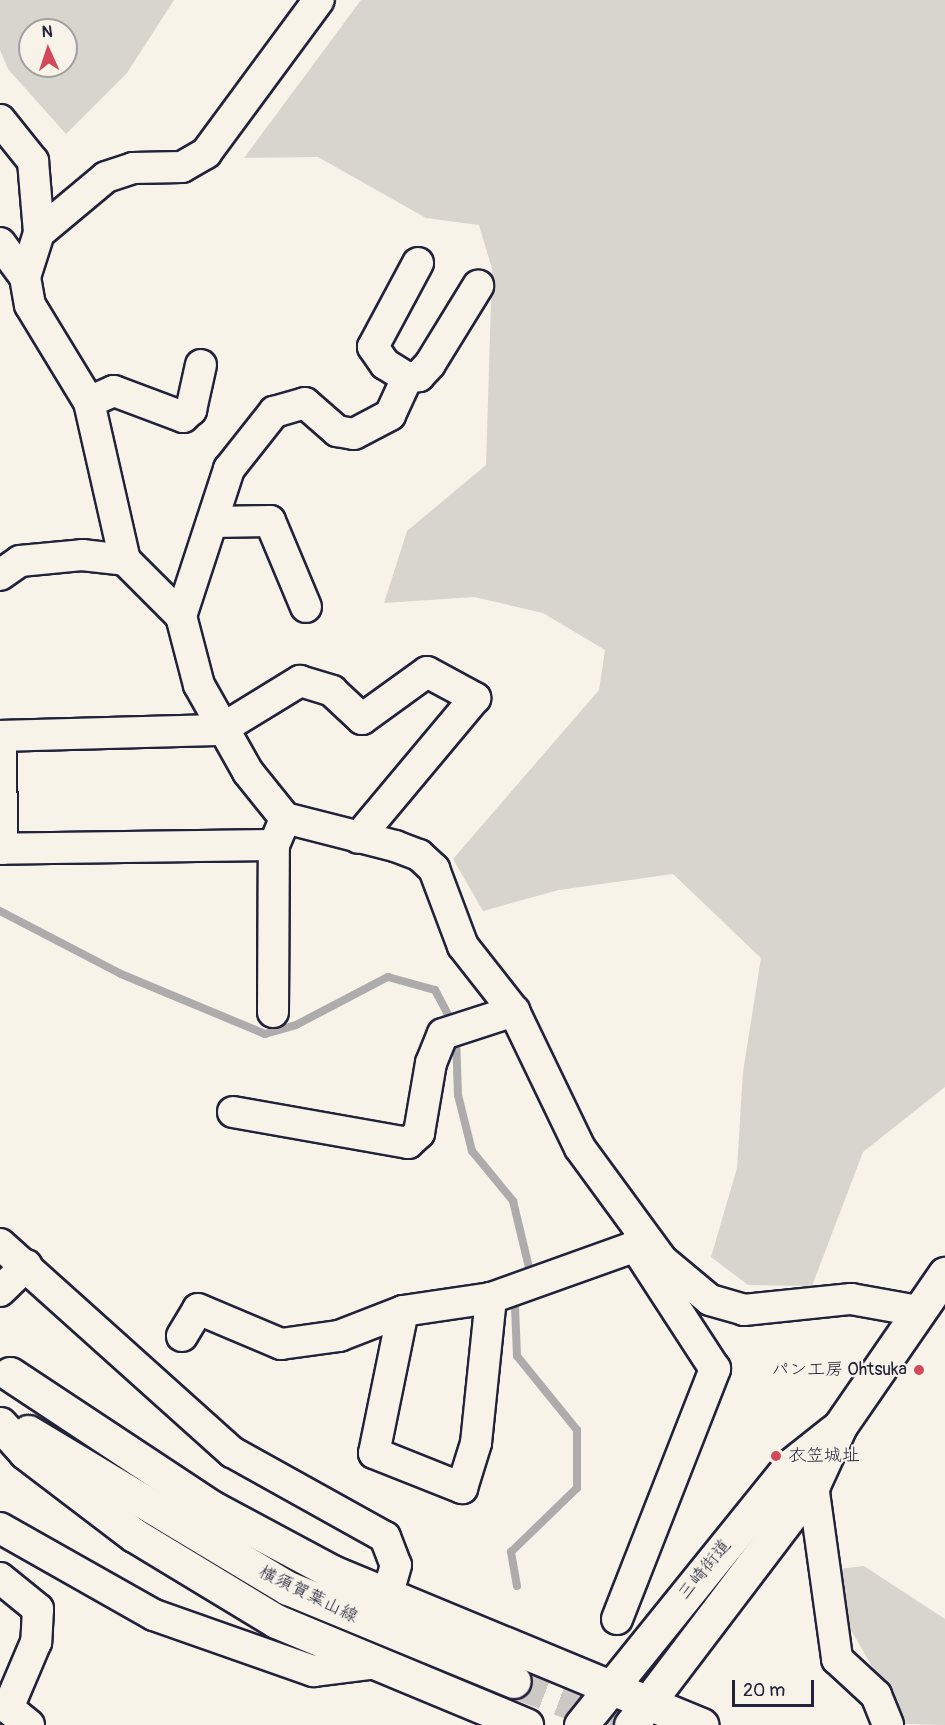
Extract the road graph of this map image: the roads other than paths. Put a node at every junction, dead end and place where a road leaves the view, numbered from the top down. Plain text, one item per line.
1 (319, 0) edge
2 (0, 120) edge
3 (39, 233) junction
4 (0, 243) edge
5 (418, 263) dead end
6 (25, 277) junction
7 (478, 286) dead end
8 (201, 365) dead end
9 (407, 378) junction
10 (89, 402) junction
11 (212, 522) junction
12 (125, 560) junction
13 (0, 575) edge
14 (306, 607) dead end
15 (181, 616) junction
16 (220, 730) junction
17 (280, 831) junction
18 (358, 838) junction
19 (273, 1011) dead end
20 (514, 1011) junction
21 (232, 1112) dead end
22 (638, 1240) junction
23 (0, 1244) edge
24 (27, 1266) junction
25 (945, 1274) edge
26 (0, 1291) edge
27 (491, 1298) junction
28 (403, 1311) junction
29 (918, 1311) junction
30 (182, 1336) dead end
31 (0, 1415) edge
32 (0, 1425) edge
33 (840, 1426) junction
34 (115, 1483) junction
35 (813, 1485) junction
36 (0, 1528) edge
37 (0, 1578) edge
38 (387, 1596) junction
39 (617, 1619) dead end
40 (377, 1663) junction
41 (514, 1681) tunnel mouth
42 (608, 1689) junction
43 (639, 1714) edge
44 (29, 1725) edge
45 (526, 1725) edge
46 (580, 1725) edge
47 (702, 1725) edge
48 (888, 1725) edge

1 - 3 street
2 - 3 street
3 - 6 street
4 - 6 street
5 - 9 street
6 - 10 street
7 - 9 street
8 - 10 street
9 - 11 street
10 - 12 street
11 - 14 street
11 - 15 street
12 - 13 street
12 - 15 street
15 - 16 street
16 - 17 street
16 - 17 street
16 - 18 street
17 - 18 street
17 - 19 street
18 - 20 street
20 - 21 street
20 - 22 street
22 - 27 street
22 - 29 street
22 - 39 street
23 - 24 street
24 - 26 street
24 - 38 street
25 - 29 main road, 三崎街道
27 - 28 street
27 - 28 street
28 - 30 street
29 - 33 main road, 三崎街道
31 - 34 main road, 横須賀葉山線
32 - 40 main road
33 - 35 main road, 三崎街道
33 - 42 main road, 三崎街道
34 - 38 main road, 横須賀葉山線
34 - 41 main road, 横須賀葉山線
35 - 43 main road, 三崎街道
35 - 48 street
36 - 40 street
37 - 44 street
38 - 42 main road
40 - 45 main road
42 - 43 main road
42 - 46 main road, 三崎街道
43 - 47 main road

